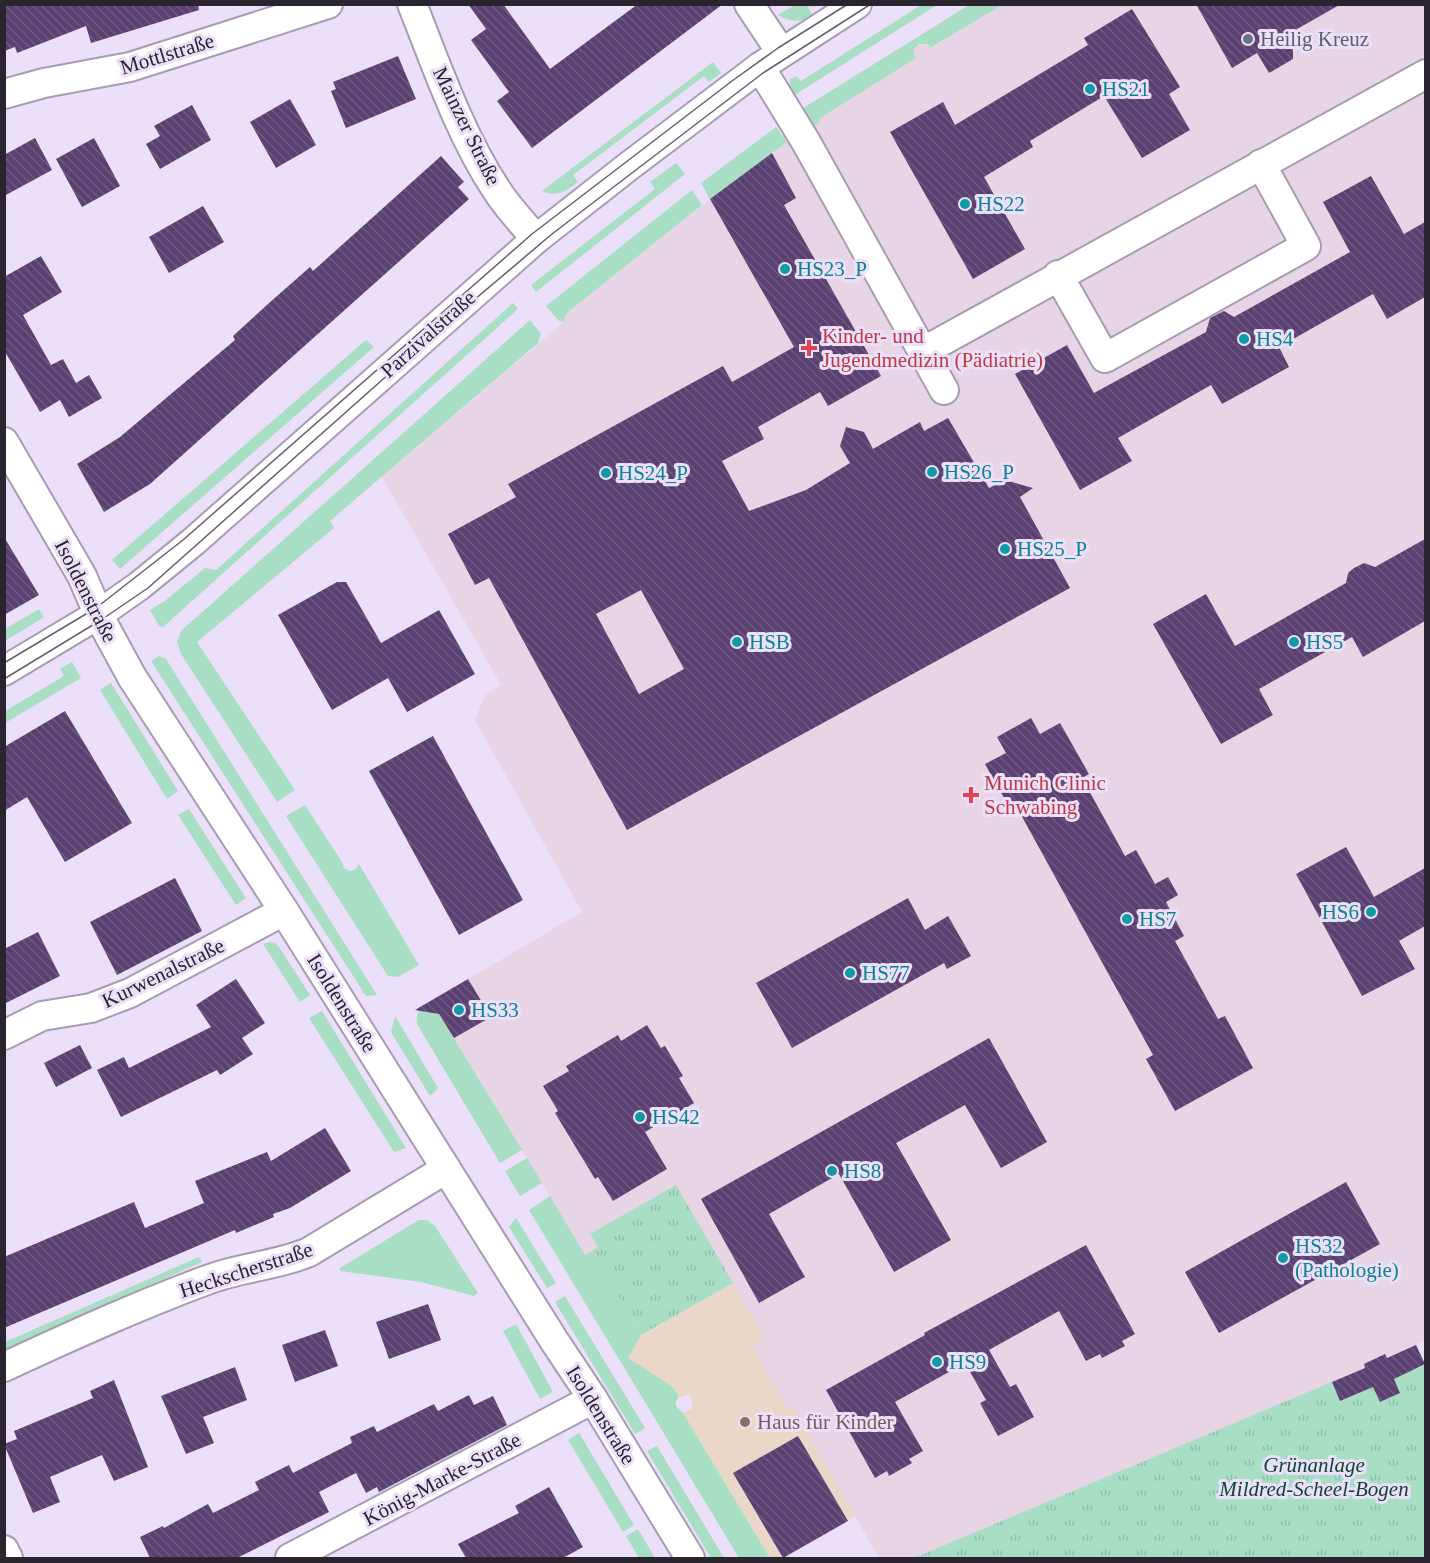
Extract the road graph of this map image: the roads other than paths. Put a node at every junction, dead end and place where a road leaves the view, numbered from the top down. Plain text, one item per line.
1 (328, 4) edge
2 (412, 4) edge
3 (749, 4) edge
4 (858, 4) edge
5 (770, 59) junction
6 (1425, 74) edge
7 (4, 94) edge
8 (1261, 164) junction
9 (536, 239) junction
10 (1058, 276) junction
11 (924, 351) junction
12 (944, 390) dead end
13 (4, 442) edge
14 (99, 614) junction
15 (4, 671) edge
16 (284, 911) junction
17 (4, 1035) edge
18 (446, 1169) junction
19 (4, 1367) edge
20 (593, 1400) junction
21 (4, 1550) edge
22 (9, 1558) edge
23 (291, 1558) edge
24 (690, 1558) edge

1 - 7 street, Mottlstraße
2 - 9 street, Mainzer Straße
3 - 5 street
4 - 5 street, Parzivalstraße
5 - 9 street, Parzivalstraße
5 - 11 street
6 - 8 street
8 - 10 street
8 - 10 street
9 - 14 street, Parzivalstraße
10 - 11 street
11 - 12 street
13 - 14 street, Isoldenstraße
14 - 15 street, Parzivalstraße
14 - 16 street, Isoldenstraße
16 - 17 street, Kurwenalstraße
16 - 18 street, Isoldenstraße
18 - 19 street, Heckscherstraße
18 - 20 street, Isoldenstraße
20 - 23 street, König-Marke-Straße
20 - 24 street, Isoldenstraße
21 - 22 street

